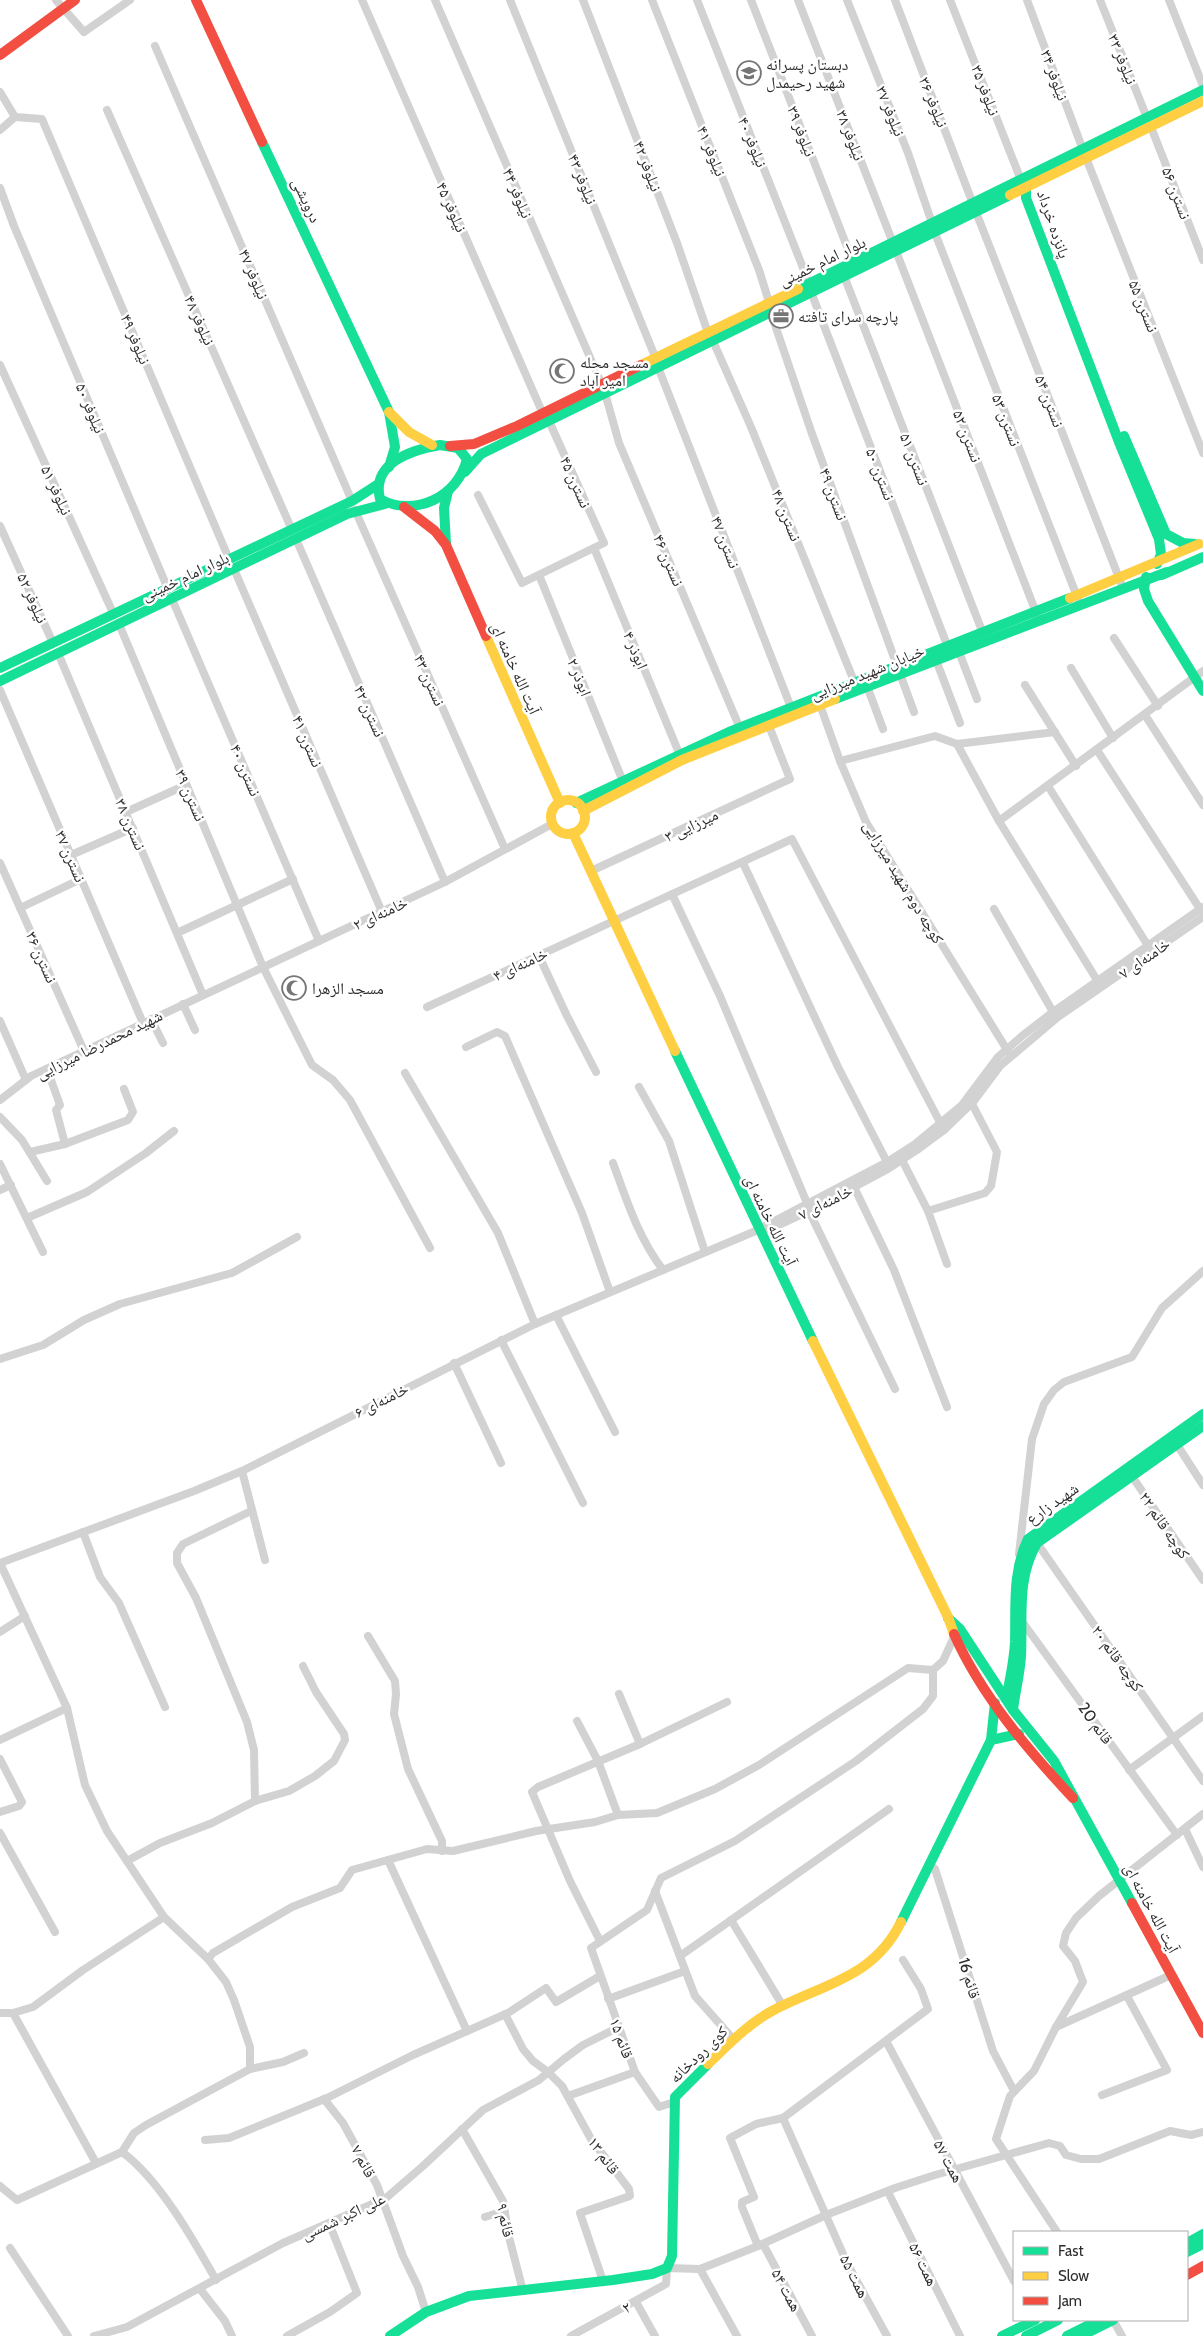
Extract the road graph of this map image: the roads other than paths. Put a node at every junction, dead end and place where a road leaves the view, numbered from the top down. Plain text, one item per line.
1 (56, 0) edge
2 (75, 0) edge
3 (130, 0) edge
4 (362, 0) edge
5 (435, 0) edge
6 (510, 0) edge
7 (583, 0) edge
8 (652, 0) edge
9 (697, 0) edge
10 (751, 0) edge
11 (798, 0) edge
12 (847, 0) edge
13 (895, 0) edge
14 (950, 0) edge
15 (1027, 0) edge
16 (1100, 0) edge
17 (1170, 0) edge
18 (198, 1) edge
19 (62, 9) junction
20 (155, 46) dead end
21 (0, 55) edge
22 (1203, 86) edge
23 (1203, 90) edge
24 (0, 92) edge
25 (1203, 101) edge
26 (108, 110) dead end
27 (15, 117) junction
28 (1149, 122) junction
29 (0, 130) edge
30 (1084, 154) junction
31 (1024, 184) junction
32 (0, 188) edge
33 (974, 208) junction
34 (934, 228) junction
35 (895, 247) junction
36 (1203, 260) edge
37 (853, 262) junction
38 (844, 276) junction
39 (810, 288) junction
40 (770, 308) junction
41 (710, 337) junction
42 (657, 363) junction
43 (0, 366) edge
44 (604, 389) junction
45 (389, 412) junction
46 (546, 417) junction
47 (433, 446) junction
48 (450, 446) junction
49 (1203, 453) edge
50 (389, 467) junction
51 (465, 472) junction
52 (377, 485) junction
53 (448, 491) junction
54 (478, 495) dead end
55 (385, 504) junction
56 (354, 506) junction
57 (404, 507) junction
58 (0, 526) edge
59 (294, 534) junction
60 (1159, 539) junction
61 (1201, 543) edge
62 (446, 545) junction
63 (594, 548) junction
64 (1175, 555) junction
65 (229, 559) junction
66 (1199, 559) edge
67 (1159, 562) junction
68 (234, 569) junction
69 (1167, 572) junction
70 (539, 575) junction
71 (1120, 578) junction
72 (1143, 582) junction
73 (1124, 589) junction
74 (170, 594) junction
75 (1079, 601) junction
76 (1038, 617) junction
77 (116, 619) junction
78 (984, 637) junction
79 (1114, 638) dead end
80 (53, 643) junction
81 (952, 651) junction
82 (58, 653) junction
83 (936, 660) junction
84 (18, 666) junction
85 (0, 668) edge
86 (1071, 668) dead end
87 (899, 670) junction
88 (1200, 675) edge
89 (0, 681) edge
90 (1025, 685) dead end
91 (867, 686) junction
92 (856, 687) junction
93 (0, 690) edge
94 (1203, 691) edge
95 (977, 699) dead end
96 (819, 702) junction
97 (1158, 706) junction
98 (793, 712) junction
99 (914, 712) dead end
100 (1145, 715) junction
101 (960, 723) dead end
102 (739, 726) junction
103 (770, 726) junction
104 (883, 729) dead end
105 (1055, 732) junction
106 (1113, 738) junction
107 (957, 744) junction
108 (1097, 750) junction
109 (679, 753) junction
110 (840, 761) junction
111 (1076, 766) junction
112 (622, 779) junction
113 (186, 784) junction
114 (1048, 786) junction
115 (560, 802) junction
116 (1203, 805) edge
117 (579, 807) junction
118 (126, 812) junction
119 (999, 821) junction
120 (552, 824) junction
121 (133, 828) junction
122 (573, 833) junction
123 (505, 849) junction
124 (71, 855) junction
125 (0, 862) edge
126 (743, 863) junction
127 (591, 871) junction
128 (81, 879) junction
129 (293, 879) junction
130 (445, 882) junction
131 (672, 894) junction
132 (237, 905) junction
133 (20, 908) junction
134 (994, 909) dead end
135 (382, 912) junction
136 (1202, 912) edge
137 (613, 922) junction
138 (178, 933) junction
139 (319, 941) junction
140 (1150, 949) junction
141 (539, 956) junction
142 (263, 967) junction
143 (1100, 984) junction
144 (203, 994) junction
145 (183, 1004) junction
146 (427, 1007) dead end
147 (1053, 1012) junction
148 (0, 1021) edge
149 (147, 1021) junction
150 (195, 1030) dead end
151 (163, 1043) dead end
152 (466, 1047) dead end
153 (84, 1051) junction
154 (1009, 1053) junction
155 (47, 1069) junction
156 (596, 1072) dead end
157 (405, 1073) dead end
158 (26, 1080) junction
159 (639, 1087) dead end
160 (124, 1089) dead end
161 (0, 1100) edge
162 (970, 1100) junction
163 (0, 1117) edge
164 (942, 1127) junction
165 (174, 1131) dead end
166 (65, 1144) junction
167 (30, 1152) junction
168 (902, 1160) junction
169 (887, 1162) junction
170 (0, 1164) edge
171 (613, 1164) dead end
172 (47, 1181) dead end
173 (11, 1186) junction
174 (854, 1187) junction
175 (0, 1190) edge
176 (808, 1207) junction
177 (928, 1211) junction
178 (27, 1218) junction
179 (758, 1230) junction
180 (297, 1237) dead end
181 (430, 1248) dead end
182 (43, 1252) dead end
183 (706, 1252) junction
184 (948, 1264) dead end
185 (663, 1270) junction
186 (1200, 1274) edge
187 (1203, 1284) edge
188 (610, 1292) junction
189 (556, 1315) junction
190 (535, 1324) junction
191 (501, 1340) junction
192 (0, 1359) edge
193 (454, 1363) junction
194 (895, 1389) dead end
195 (947, 1407) dead end
196 (1203, 1414) edge
197 (1203, 1426) edge
198 (615, 1432) dead end
199 (1174, 1440) junction
200 (501, 1463) dead end
201 (242, 1471) junction
202 (1129, 1472) junction
203 (1203, 1485) edge
204 (583, 1503) dead end
205 (251, 1511) junction
206 (83, 1532) junction
207 (1034, 1539) junction
208 (1019, 1554) junction
209 (265, 1560) dead end
210 (0, 1563) edge
211 (1027, 1563) junction
212 (1203, 1580) edge
213 (1015, 1612) junction
214 (25, 1616) junction
215 (948, 1617) junction
216 (1022, 1621) junction
217 (0, 1632) edge
218 (368, 1636) dead end
219 (954, 1637) junction
220 (304, 1666) dead end
221 (933, 1670) junction
222 (619, 1694) dead end
223 (1006, 1700) junction
224 (727, 1702) dead end
225 (995, 1704) junction
226 (165, 1707) dead end
227 (67, 1708) junction
228 (1013, 1710) junction
229 (1203, 1716) edge
230 (577, 1721) dead end
231 (1019, 1734) junction
232 (1173, 1737) junction
233 (0, 1740) edge
234 (992, 1740) junction
235 (640, 1744) junction
236 (0, 1759) edge
237 (598, 1761) junction
238 (1129, 1770) junction
239 (1203, 1781) edge
240 (1073, 1798) junction
241 (255, 1801) junction
242 (889, 1809) dead end
243 (0, 1812) edge
244 (1203, 1814) edge
245 (618, 1815) junction
246 (1185, 1829) junction
247 (550, 1830) junction
248 (0, 1833) edge
249 (1176, 1835) junction
250 (442, 1851) junction
251 (388, 1860) junction
252 (127, 1861) junction
253 (929, 1864) junction
254 (1203, 1867) edge
255 (1120, 1880) junction
256 (654, 1890) junction
257 (164, 1917) junction
258 (731, 1920) junction
259 (55, 1932) dead end
260 (600, 1941) junction
261 (680, 1956) junction
262 (208, 1959) junction
263 (903, 1960) dead end
264 (685, 1971) junction
265 (1172, 1975) junction
266 (600, 1976) junction
267 (1127, 1996) junction
268 (608, 1999) junction
269 (783, 2006) junction
270 (0, 2013) edge
271 (13, 2014) junction
272 (504, 2014) junction
273 (1056, 2027) junction
274 (619, 2028) junction
275 (467, 2031) junction
276 (1203, 2033) edge
277 (734, 2040) junction
278 (886, 2041) junction
279 (304, 2053) dead end
280 (250, 2068) junction
281 (548, 2072) junction
282 (635, 2072) junction
283 (1014, 2090) junction
284 (1102, 2095) dead end
285 (568, 2096) junction
286 (324, 2100) junction
287 (674, 2102) junction
288 (783, 2118) junction
289 (462, 2129) junction
290 (1203, 2132) edge
291 (205, 2140) dead end
292 (122, 2152) junction
293 (1009, 2156) junction
294 (96, 2164) junction
295 (954, 2170) junction
296 (0, 2186) edge
297 (888, 2192) junction
298 (383, 2199) junction
299 (504, 2211) junction
300 (826, 2215) junction
301 (485, 2217) dead end
302 (329, 2223) junction
303 (1056, 2231) edge
304 (1203, 2234) edge
305 (1188, 2242) edge
306 (1203, 2244) edge
307 (761, 2245) junction
308 (10, 2248) dead end
309 (1188, 2252) edge
310 (1201, 2267) edge
311 (667, 2268) junction
312 (700, 2269) junction
313 (1188, 2274) edge
314 (1013, 2279) edge
315 (216, 2280) junction
316 (1188, 2281) edge
317 (603, 2282) junction
318 (200, 2289) junction
319 (523, 2291) junction
320 (636, 2302) junction
321 (426, 2312) junction
322 (1033, 2321) edge
323 (1056, 2321) edge
324 (1098, 2321) edge
325 (1111, 2321) edge
326 (1114, 2321) edge
327 (1081, 2333) edge
328 (574, 2335) edge
329 (68, 2336) edge
330 (94, 2336) edge
331 (232, 2336) edge
332 (287, 2336) edge
333 (390, 2336) edge
334 (656, 2336) edge
335 (737, 2336) edge
336 (812, 2336) edge
337 (887, 2336) edge
338 (960, 2336) edge
339 (1002, 2336) edge
340 (1026, 2336) edge
341 (1067, 2336) edge
342 (1122, 2336) edge

1 - 19 street
2 - 19 street
3 - 19 street
4 - 46 street, نیلوفر ۴۵
5 - 44 street, نیلوفر ۴۴
6 - 42 street, نیلوفر ۴۳
7 - 41 street, نیلوفر ۴۲
8 - 40 street, نیلوفر ۴۱
9 - 39 street, نیلوفر ۴۰
10 - 37 street, نیلوفر ۳۹
11 - 35 street, نیلوفر ۳۸
12 - 34 street, نیلوفر ۳۷
13 - 33 street, نیلوفر ۳۶
14 - 31 street, نیلوفر ۳۵
15 - 30 street, نیلوفر ۳۴
16 - 28 street, نیلوفر ۳۳
17 - 22 street
18 - 45 street, درویشی
19 - 21 street
20 - 56 street, نیلوفر ۴۷
23 - 28 street, بلوار امام خمینی
24 - 27 street
25 - 28 street, بلوار امام خمینی
26 - 59 street, نیلوفر ۴۸
27 - 29 street
27 - 65 street, نیلوفر ۴۹
28 - 30 street, بلوار امام خمینی
28 - 36 street, نسترن ۵۶
30 - 31 street, بلوار امام خمینی
30 - 49 street, نسترن ۵۵
31 - 33 street, بلوار امام خمینی
31 - 60 street, پانزده خرداد
31 - 61 street, پانزده خرداد
32 - 74 street, نیلوفر ۵۰
33 - 34 street, بلوار امام خمینی
33 - 71 street, نسترن ۵۴
34 - 35 street, بلوار امام خمینی
34 - 75 street, نسترن ۵۳
35 - 37 street, بلوار امام خمینی
35 - 38 street, بلوار امام خمینی
35 - 76 street, نسترن ۵۲
37 - 39 street, بلوار امام خمینی
38 - 39 street, بلوار امام خمینی
38 - 78 street, نسترن ۵۱
39 - 40 street, بلوار امام خمینی
39 - 81 street, نسترن ۵۰
40 - 41 street, بلوار امام خمینی
40 - 87 street, نسترن ۴۹
41 - 42 street, بلوار امام خمینی
41 - 92 street, نسترن ۴۸
42 - 44 street, بلوار امام خمینی
42 - 98 street, نسترن ۴۷
43 - 77 street, نیلوفر ۵۱
44 - 46 street, بلوار امام خمینی
44 - 102 street, نسترن ۴۶
45 - 47 street
45 - 50 street
46 - 48 street, بلوار امام خمینی
46 - 51 street, بلوار امام خمینی
46 - 63 street, نسترن ۴۵
47 - 48 street, بلوار امام خمینی
47 - 50 street
48 - 51 street
50 - 52 street
51 - 53 street, بلوار امام خمینی
52 - 55 street
52 - 56 street, بلوار امام خمینی
53 - 57 street
53 - 62 street
54 - 70 street
55 - 56 street, بلوار امام خمینی
55 - 57 street
56 - 59 street, بلوار امام خمینی
56 - 123 street, نسترن ۴۳
57 - 62 street
58 - 80 street, نیلوفر ۵۲
59 - 65 street, بلوار امام خمینی
59 - 68 street, بلوار امام خمینی
59 - 130 street, نسترن ۴۲
60 - 64 street
60 - 67 street, پانزده خرداد
61 - 64 street, خیابان شهید میرزایی
62 - 115 street, آیت الله خامنه ای
63 - 70 street
63 - 109 street, ابوذر ۴
64 - 66 street
64 - 67 street, خیابان شهید میرزایی
65 - 74 street, بلوار امام خمینی
66 - 69 street, خیابان شهید میرزایی
67 - 71 street, خیابان شهید میرزایی
67 - 72 street
68 - 74 street, بلوار امام خمینی
68 - 135 street, نسترن ۴۱
69 - 72 street, خیابان شهید میرزایی
69 - 88 street
70 - 112 street, ابوذر ۲
71 - 73 street, نسترن ۵۴
71 - 75 street, خیابان شهید میرزایی
72 - 73 street, خیابان شهید میرزایی
72 - 88 street
73 - 75 street, خیابان شهید میرزایی
74 - 77 street, بلوار امام خمینی
74 - 129 street, نسترن ۴۰
75 - 76 street, خیابان شهید میرزایی
76 - 78 street, خیابان شهید میرزایی
77 - 80 street, بلوار امام خمینی
77 - 82 street, بلوار امام خمینی
77 - 113 street, نسترن ۳۹
78 - 81 street, خیابان شهید میرزایی
79 - 97 street
80 - 84 street, بلوار امام خمینی
81 - 83 street, خیابان شهید میرزایی
81 - 87 street, خیابان شهید میرزایی
81 - 95 street, نسترن ۵۰
82 - 84 street, بلوار امام خمینی
82 - 118 street, نسترن ۳۸
83 - 87 street, خیابان شهید میرزایی
83 - 101 street
84 - 85 street, بلوار امام خمینی
84 - 89 street, بلوار امام خمینی
86 - 106 street
87 - 91 street, خیابان شهید میرزایی
87 - 92 street, خیابان شهید میرزایی
87 - 99 street, نسترن ۴۹
88 - 94 street
88 - 97 street
90 - 105 street
91 - 92 street, خیابان شهید میرزایی
91 - 104 street
92 - 96 street, خیابان شهید میرزایی
93 - 124 street, نسترن ۳۷
96 - 98 street, خیابان شهید میرزایی
96 - 110 street, کوچه دوم شهید میرزایی
97 - 100 street
98 - 102 street, خیابان شهید میرزایی
98 - 103 street, خیابان شهید میرزایی
100 - 106 street
100 - 116 street
102 - 109 street, خیابان شهید میرزایی
103 - 117 street, خیابان شهید میرزایی
103 - 127 street, میرزایی ۳
105 - 107 street
105 - 111 street
106 - 108 street
107 - 110 street
107 - 119 street
108 - 111 street
108 - 136 street
109 - 112 street, خیابان شهید میرزایی
110 - 154 street, کوچه دوم شهید میرزایی
111 - 114 street
112 - 117 street, خیابان شهید میرزایی
113 - 118 street
113 - 132 street, نسترن ۳۹
114 - 119 street
114 - 140 street
115 - 117 street
115 - 120 street
117 - 122 street
118 - 121 street, نسترن ۳۸
119 - 143 street
120 - 122 street
120 - 123 street, خامنه‌ای ۲
121 - 124 street
121 - 138 street, نسترن ۳۸
122 - 127 street, آیت الله خامنه ای
123 - 130 street, خامنه‌ای ۲
124 - 128 street, نسترن ۳۷
125 - 133 street, نسترن ۳۶
126 - 131 street, خامنه‌ای ۴
126 - 164 street, خامنه‌ای ۴
126 - 169 street
127 - 137 street, آیت الله خامنه ای
128 - 133 street
128 - 149 street, نسترن ۳۷
129 - 132 street
129 - 139 street, نسترن ۴۰
130 - 135 street, خامنه‌ای ۲
131 - 137 street, خامنه‌ای ۴
131 - 176 street
132 - 138 street
132 - 142 street, نسترن ۳۹
133 - 153 street, نسترن ۳۶
134 - 147 street
135 - 139 street, خامنه‌ای ۲
136 - 140 street, خامنه‌ای ۷
137 - 141 street, خامنه‌ای ۴
137 - 179 street, آیت الله خامنه ای
138 - 144 street, نسترن ۳۸
139 - 142 street, خامنه‌ای ۲
140 - 143 street, خامنه‌ای ۷
141 - 146 street, خامنه‌ای ۴
141 - 156 street
142 - 144 street, خامنه‌ای ۲
142 - 181 street, نسترن ۳۹
143 - 147 street, خامنه‌ای ۷
143 - 154 street, خامنه‌ای ۷
144 - 145 street, شهید محمدرضا میرزایی
145 - 149 street, شهید محمدرضا میرزایی
145 - 150 street
147 - 154 street, خامنه‌ای ۷
148 - 158 street
149 - 151 street, نسترن ۳۷
149 - 153 street, شهید محمدرضا میرزایی
152 - 188 street
153 - 155 street, شهید محمدرضا میرزایی
154 - 162 street, خامنه‌ای ۷
155 - 158 street, شهید محمدرضا میرزایی
155 - 166 street
157 - 190 street
158 - 161 street, شهید محمدرضا میرزایی
159 - 183 street
160 - 166 street
162 - 164 street, خامنه‌ای ۷
162 - 177 street
163 - 167 street
164 - 168 street, خامنه‌ای ۷
164 - 169 street, خامنه‌ای ۷
165 - 178 street
166 - 167 street
167 - 172 street
168 - 174 street, خامنه‌ای ۷
168 - 177 street
169 - 176 street, خامنه‌ای ۷
170 - 173 street
171 - 185 street
173 - 175 street
173 - 178 street
174 - 176 street, خامنه‌ای ۷
174 - 195 street
176 - 179 street, خامنه‌ای ۷
176 - 194 street
177 - 184 street
178 - 182 street
179 - 183 street, خامنه‌ای ۶
179 - 215 street, آیت الله خامنه ای
180 - 192 street
183 - 185 street, خامنه‌ای ۶
185 - 188 street, خامنه‌ای ۶
186 - 187 street
186 - 208 street
188 - 189 street, خامنه‌ای ۶
189 - 190 street, خامنه‌ای ۶
189 - 198 street
190 - 191 street, خامنه‌ای ۶
191 - 193 street, خامنه‌ای ۶
191 - 204 street
193 - 200 street
193 - 201 street, خامنه‌ای ۶
196 - 199 street, شهید زارع
197 - 199 street, شهید زارع
199 - 202 street, شهید زارع
199 - 203 street
201 - 205 street
201 - 206 street, خامنه‌ای ۶
202 - 207 street, شهید زارع
202 - 212 street, کوچه قائم ۲۲
205 - 209 street
205 - 241 street
206 - 210 street, خامنه‌ای ۶
206 - 226 street
207 - 208 street, شهید زارع
207 - 211 street, شهید زارع
207 - 232 street, کوچه قائم ۲۰
208 - 211 street
208 - 213 street, شهید زارع
210 - 214 street
211 - 216 street, شهید زارع
213 - 216 street, قائم 20
213 - 223 street, شهید زارع
214 - 217 street
214 - 227 street
215 - 219 street, آیت الله خامنه ای
215 - 223 street, آیت الله خامنه ای
216 - 228 street, شهید زارع
216 - 238 street, قائم 20
218 - 250 street
219 - 221 street
219 - 225 street, آیت الله خامنه ای
220 - 241 street
221 - 245 street
221 - 256 street
222 - 235 street
223 - 228 street, آیت الله خامنه ای
224 - 235 street
225 - 231 street, آیت الله خامنه ای
225 - 234 street
227 - 233 street
227 - 252 street
228 - 240 street, آیت الله خامنه ای
229 - 232 street
230 - 237 street
231 - 234 street
231 - 240 street, آیت الله خامنه ای
232 - 238 street
232 - 239 street, کوچه قائم ۲۰
234 - 253 street, کوی رودخانه
235 - 237 street
236 - 243 street
237 - 245 street
237 - 247 street
238 - 249 street, قائم 20
240 - 255 street, آیت الله خامنه ای
241 - 252 street
242 - 258 street
244 - 246 street
245 - 247 street
246 - 249 street
246 - 254 street
247 - 250 street
247 - 260 street
248 - 259 street
249 - 255 street
250 - 251 street
251 - 262 street
251 - 275 street
252 - 257 street
253 - 269 street, کوی رودخانه
253 - 283 street, قائم 16
255 - 265 street, آیت الله خامنه ای
255 - 273 street
256 - 260 street
256 - 261 street
257 - 262 street
257 - 271 street
258 - 261 street
258 - 269 street
260 - 266 street, قائم ۱۵
261 - 264 street
262 - 280 street
263 - 278 street
264 - 268 street
264 - 277 street
265 - 267 street
265 - 276 street, آیت الله خامنه ای
266 - 268 street, قائم ۱۵
266 - 272 street
267 - 273 street
267 - 284 street
268 - 274 street, قائم ۱۵
269 - 277 street, کوی رودخانه
270 - 271 street
271 - 294 street
272 - 275 street
272 - 281 street, قائم ۱۳
273 - 283 street
274 - 281 street, علی اکبر شمسی
274 - 282 street, قائم ۱۵
275 - 286 street
277 - 287 street, کوی رودخانه
278 - 288 street
278 - 295 street, همت ۵۷
279 - 280 street
280 - 292 street
281 - 285 street, قائم ۱۳
281 - 289 street, علی اکبر شمسی
282 - 285 street
282 - 287 street, قائم ۱۵
283 - 293 street
285 - 317 street, قائم ۱۳
286 - 291 street
286 - 298 street, قائم ۷
287 - 311 street, کوی رودخانه
288 - 300 street, همت ۵۵
288 - 307 street, همت ۵۴
289 - 298 street, علی اکبر شمسی
289 - 299 street, قائم ۹
290 - 293 street
292 - 294 street
292 - 315 street
293 - 295 street
293 - 303 street
294 - 296 street
295 - 297 street
295 - 314 street, همت ۵۷
297 - 300 street
297 - 338 street, همت ۵۶
298 - 302 street, علی اکبر شمسی
298 - 321 street, قائم ۷
299 - 301 street
299 - 319 street, قائم ۹
300 - 307 street
300 - 337 street, همت ۵۵
302 - 315 street, علی اکبر شمسی
302 - 332 street
304 - 305 street
306 - 309 street
307 - 312 street
307 - 336 street, همت ۵۴
308 - 329 street
310 - 313 street
310 - 316 street
311 - 312 street
311 - 317 street
311 - 320 street, ۲
312 - 335 street
315 - 318 street, علی اکبر شمسی
317 - 319 street
318 - 330 street, علی اکبر شمسی
318 - 331 street
319 - 321 street
320 - 328 street, ۲
320 - 334 street
321 - 333 street
322 - 339 street
323 - 340 street
324 - 327 street
325 - 327 street
326 - 342 street
327 - 341 street

